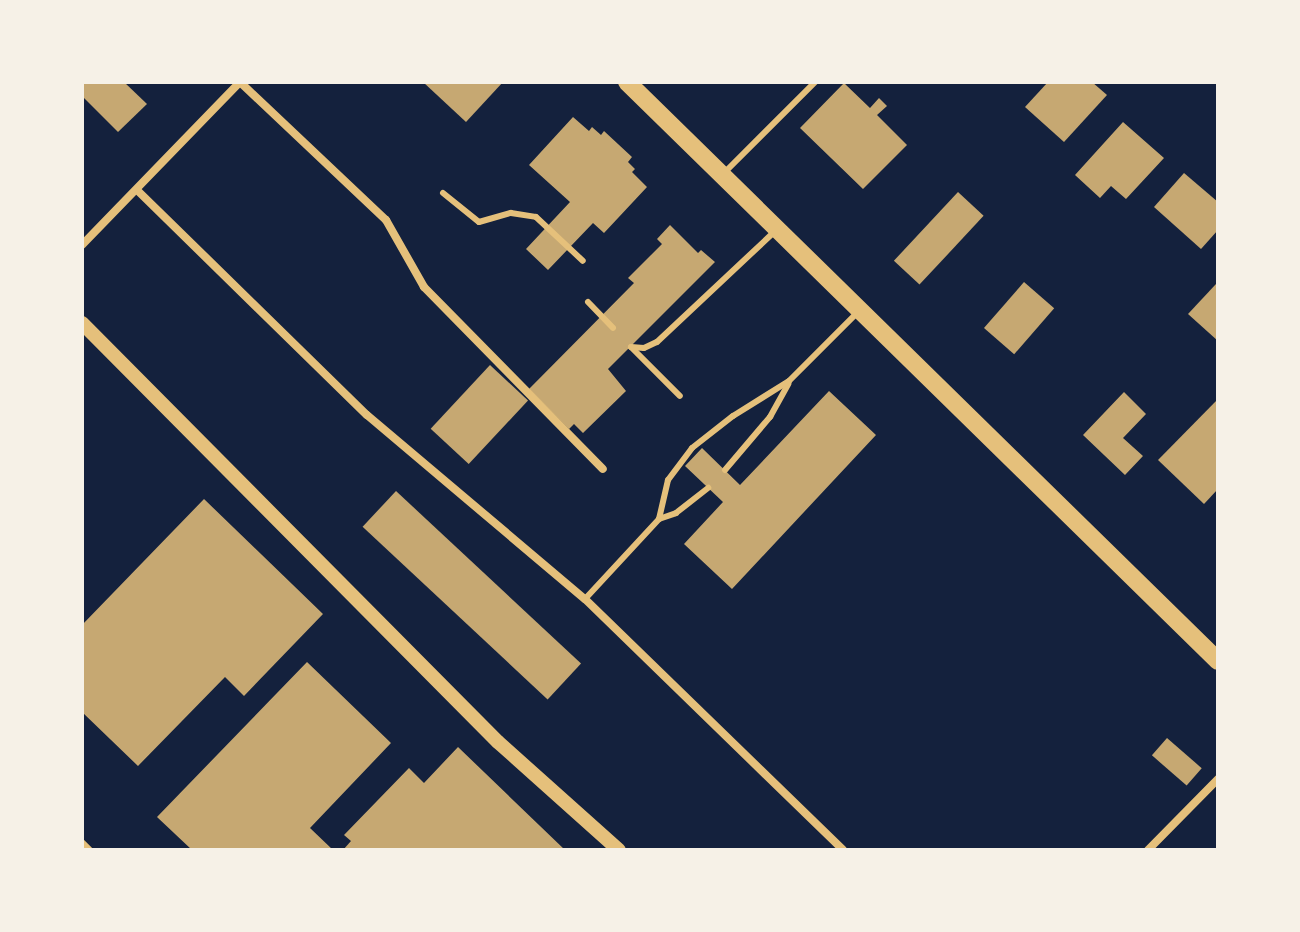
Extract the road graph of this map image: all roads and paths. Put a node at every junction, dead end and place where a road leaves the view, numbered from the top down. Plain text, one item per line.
1 (240, 82) edge
2 (627, 82) edge
3 (815, 82) edge
4 (721, 176) junction
5 (138, 191) junction
6 (443, 193) dead end
7 (776, 229) junction
8 (82, 245) edge
9 (583, 261) dead end
10 (588, 302) dead end
11 (859, 310) junction
12 (82, 323) edge
13 (613, 328) dead end
14 (789, 381) junction
15 (680, 396) dead end
16 (603, 469) dead end
17 (725, 470) dead end
18 (708, 488) dead end
19 (659, 519) junction
20 (585, 599) junction
21 (1218, 661) edge
22 (1218, 779) edge
23 (82, 842) edge
24 (90, 850) edge
25 (619, 850) edge
26 (843, 850) edge
27 (1148, 850) edge

1 - 5 street
1 - 16 street
2 - 4 main road
3 - 4 lane
4 - 7 main road
5 - 8 street
5 - 20 street
6 - 9 lane
7 - 11 main road
7 - 15 lane
10 - 13 lane
11 - 14 lane
11 - 21 main road
12 - 25 street
14 - 17 lane
14 - 19 lane
18 - 19 lane
19 - 20 lane
20 - 26 street
22 - 27 street
23 - 24 lane

